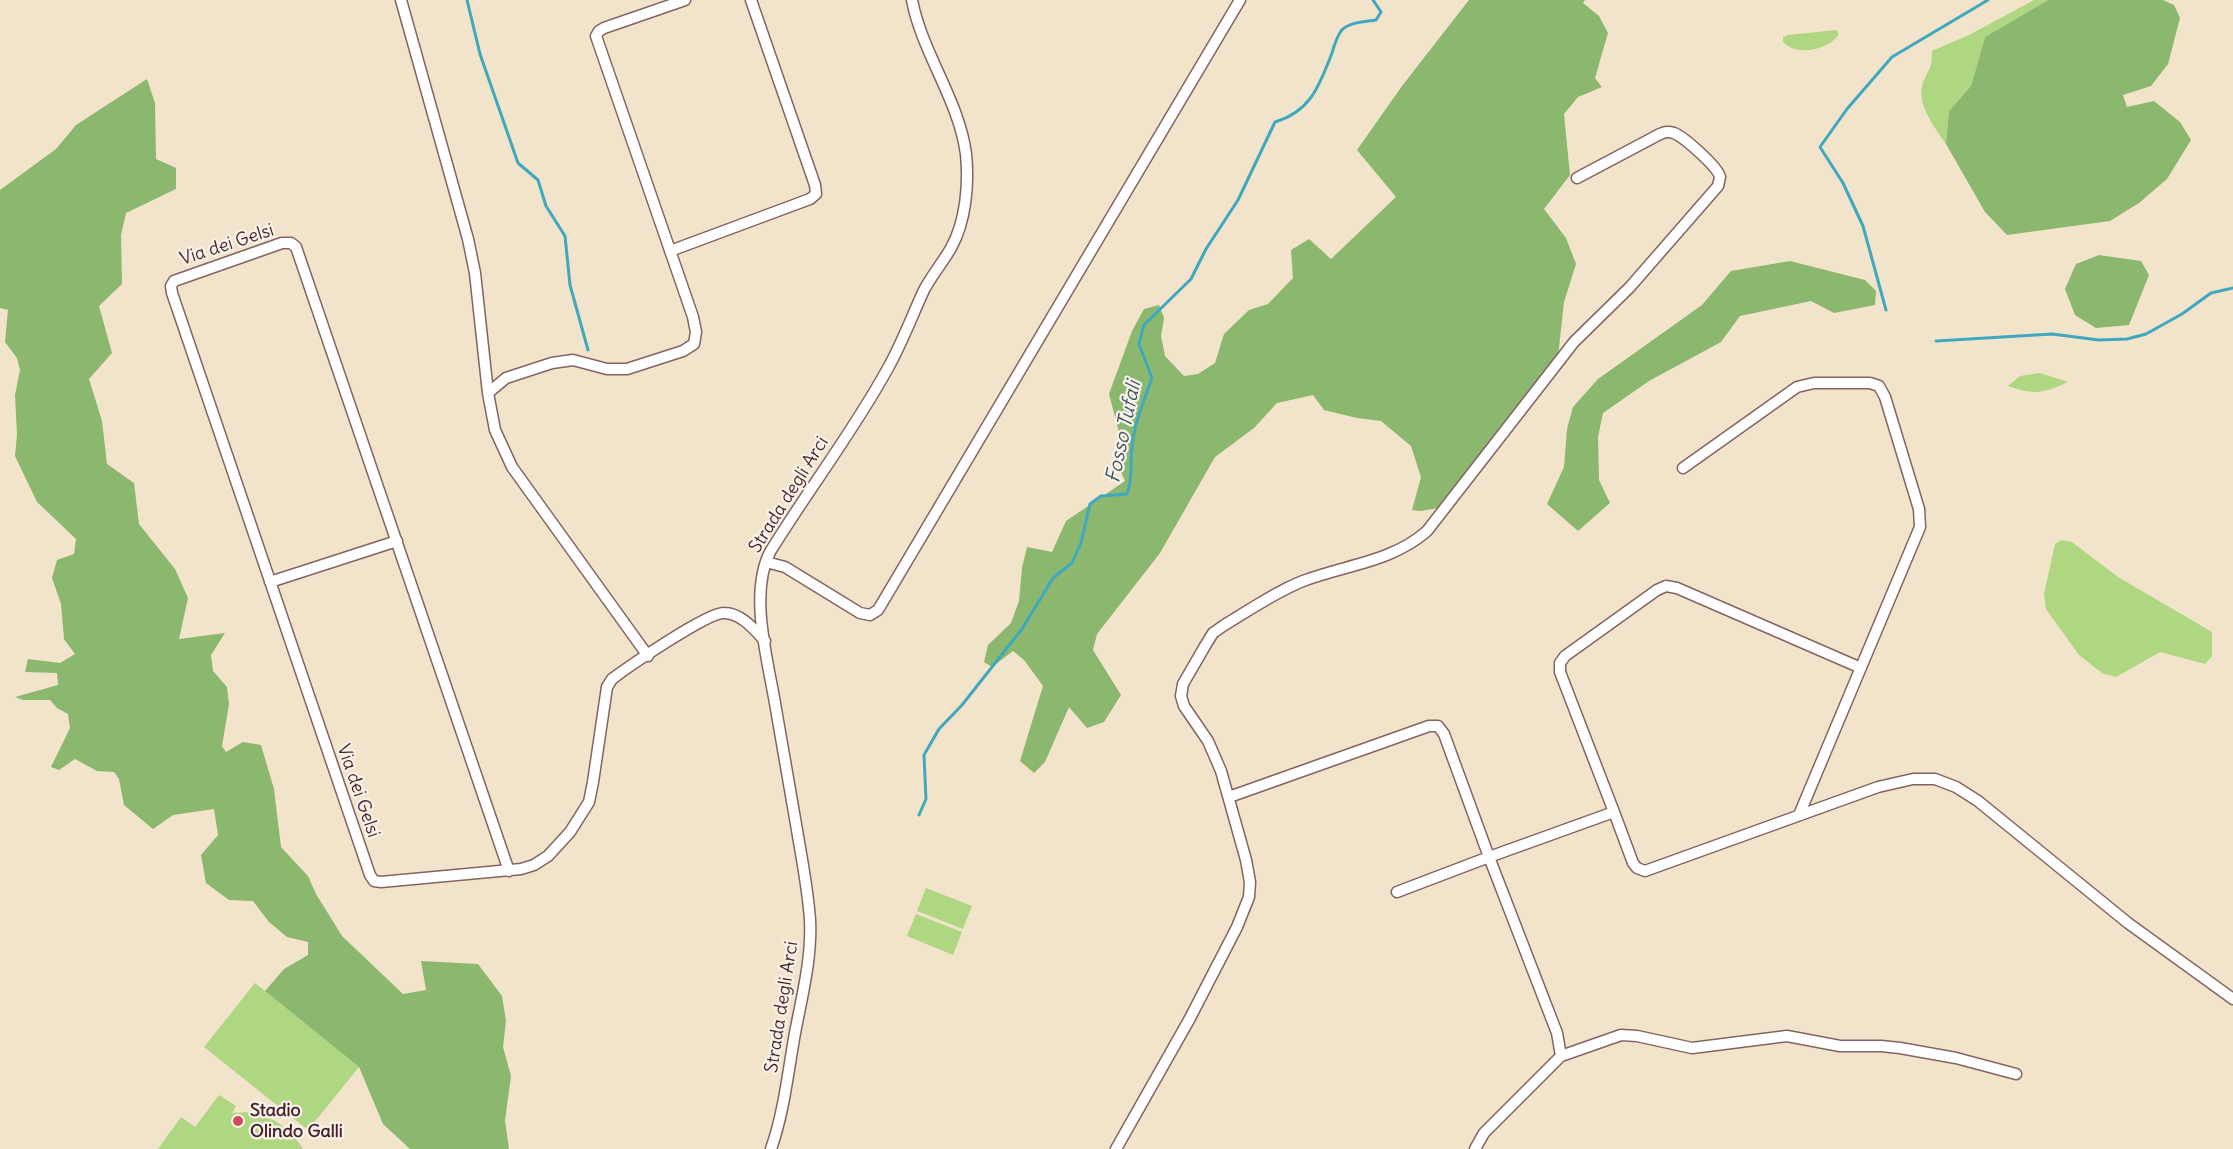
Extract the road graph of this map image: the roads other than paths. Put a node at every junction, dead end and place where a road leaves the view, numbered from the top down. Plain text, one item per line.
1 (401, 0) edge
2 (685, 0) edge
3 (751, 0) edge
4 (912, 0) edge
5 (1240, 0) edge
6 (1576, 178) dead end
7 (670, 251) junction
8 (488, 393) junction
9 (1683, 468) dead end
10 (397, 541) junction
11 (766, 562) junction
12 (270, 582) junction
13 (765, 641) junction
14 (648, 656) junction
15 (1861, 668) junction
16 (1229, 797) junction
17 (1614, 812) junction
18 (1799, 815) junction
19 (1489, 857) junction
20 (509, 871) junction
21 (1397, 892) dead end
22 (2233, 999) edge
23 (1561, 1056) junction
24 (2016, 1074) dead end
25 (771, 1149) edge
26 (1116, 1149) edge
27 (1475, 1149) edge

1 - 8 street
2 - 7 street
3 - 7 street
4 - 11 street, Strada degli Arci
5 - 11 street
6 - 16 street
7 - 8 street
8 - 14 street
9 - 15 street
10 - 12 street
10 - 12 street, Via dei Gelsi
10 - 20 street, Via dei Gelsi
11 - 13 street, Strada degli Arci
12 - 20 street, Via dei Gelsi
13 - 14 street, Via dei Gelsi
13 - 25 street, Strada degli Arci
14 - 20 street, Via dei Gelsi
15 - 17 street
15 - 18 street
16 - 19 street
16 - 26 street
17 - 18 street
17 - 19 street
18 - 22 street
19 - 21 street
19 - 23 street
23 - 24 street
23 - 27 street

